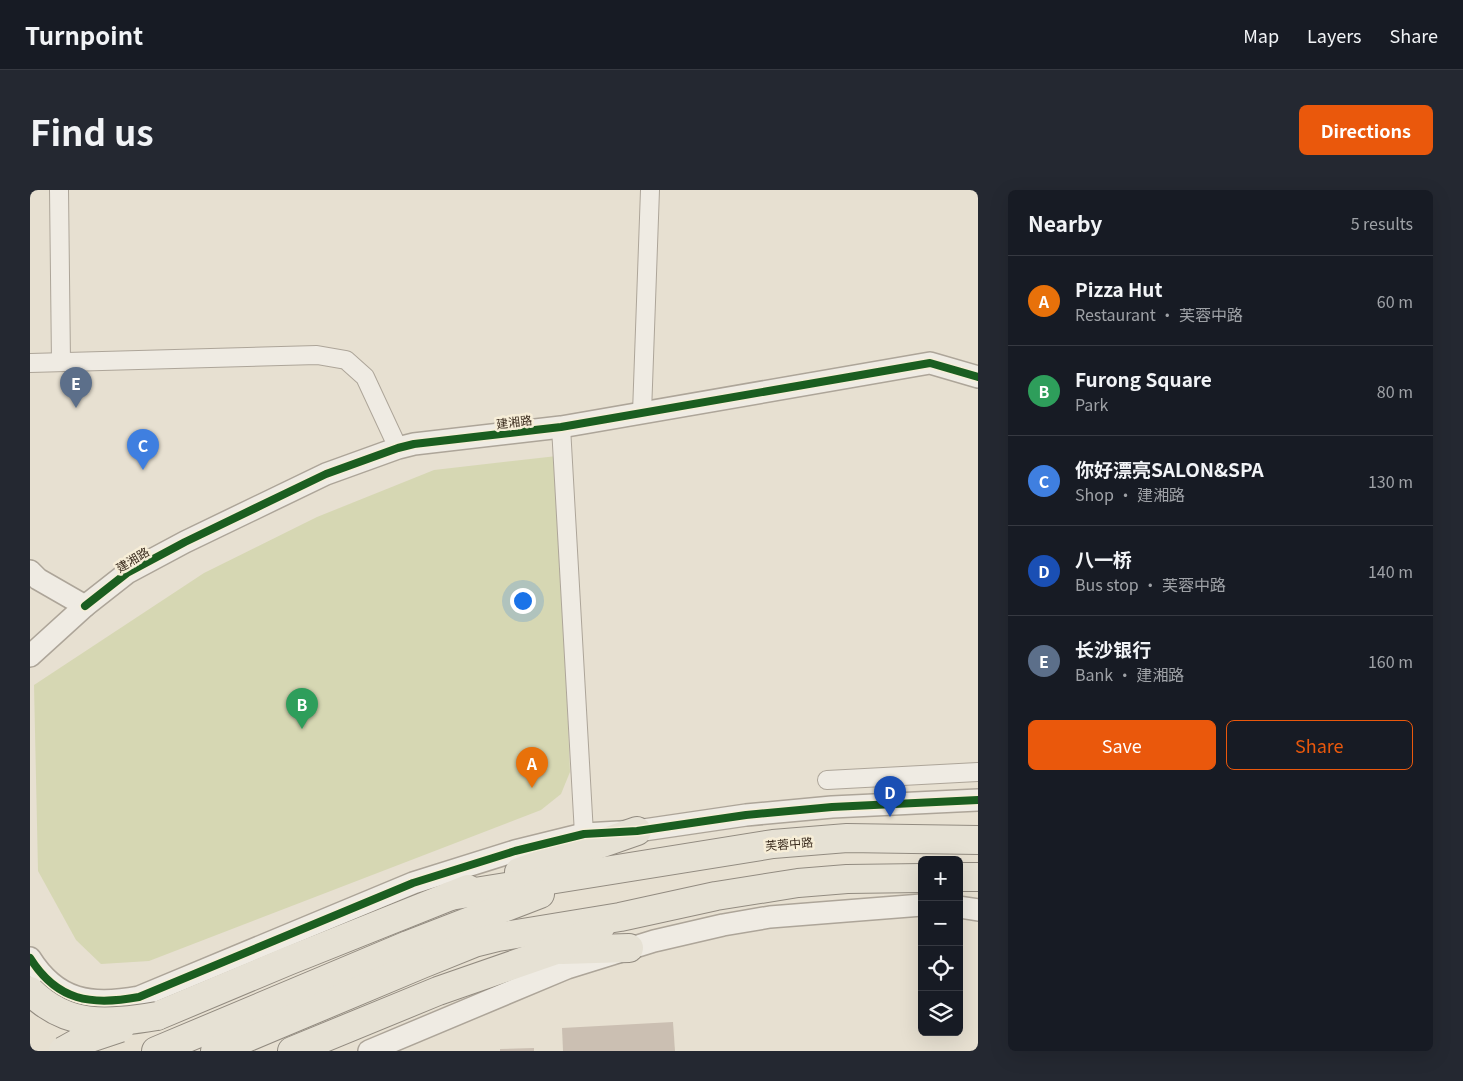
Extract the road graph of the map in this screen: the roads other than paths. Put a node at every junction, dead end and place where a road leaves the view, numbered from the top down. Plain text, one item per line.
1 (59, 190) edge
2 (650, 190) edge
3 (61, 362) junction
4 (30, 363) edge
5 (978, 377) edge
6 (642, 413) junction
7 (561, 427) junction
8 (398, 448) junction
9 (30, 571) edge
10 (85, 606) junction
11 (30, 656) edge
12 (978, 772) edge
13 (827, 780) dead end
14 (978, 800) edge
15 (637, 831) junction
16 (584, 834) junction
17 (978, 840) edge
18 (602, 872) junction
19 (978, 876) edge
20 (963, 877) edge
21 (918, 878) edge
22 (450, 896) junction
23 (918, 905) edge
24 (963, 908) edge
25 (978, 910) edge
26 (620, 916) junction
27 (629, 948) junction
28 (556, 950) junction
29 (30, 958) edge
30 (30, 991) edge
31 (75, 998) junction
32 (157, 1016) junction
33 (75, 1048) edge
34 (156, 1051) edge
35 (215, 1051) edge
36 (292, 1051) edge
37 (369, 1051) edge

1 - 3 street
2 - 6 street
3 - 4 street
3 - 8 street
5 - 6 street, 建湘路
6 - 7 street, 建湘路
7 - 8 street, 建湘路
7 - 16 street
8 - 10 street, 建湘路
9 - 10 street
10 - 11 street, 建湘路
12 - 13 street
14 - 15 street
15 - 16 street
15 - 22 main road
16 - 31 street
17 - 18 main road, 芙蓉中路
18 - 22 main road
18 - 34 main road
19 - 20 main road
21 - 26 main road
22 - 32 main road
23 - 27 street
24 - 25 street
26 - 28 main road
26 - 35 main road
27 - 28 main road
27 - 37 street
28 - 36 main road
29 - 31 street
30 - 32 main road, bridge
31 - 33 street
32 - 33 main road, bridge

